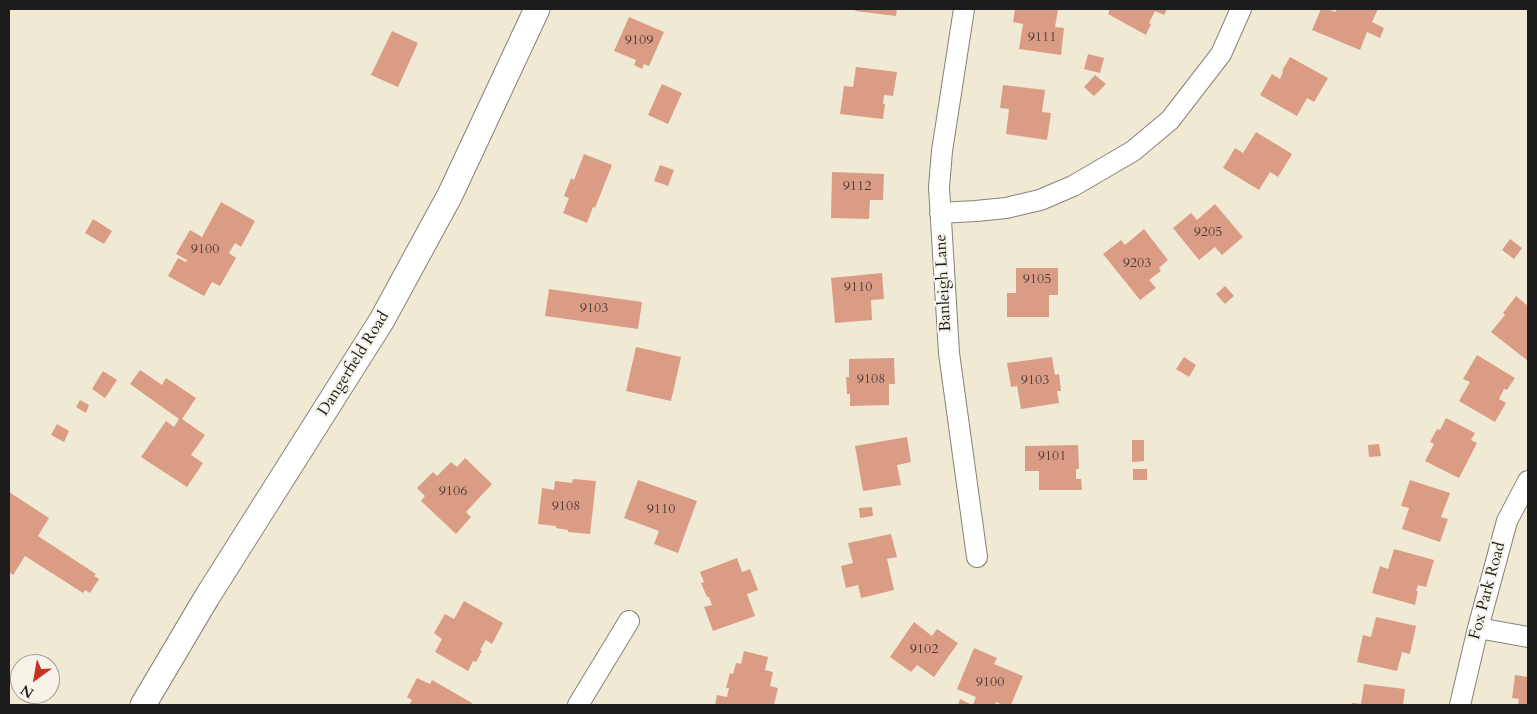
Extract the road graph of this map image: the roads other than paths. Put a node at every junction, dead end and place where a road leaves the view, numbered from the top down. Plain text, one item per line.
1 (537, 9) edge
2 (964, 9) edge
3 (1241, 9) edge
4 (940, 213) junction
5 (1528, 481) edge
6 (977, 557) dead end
7 (629, 621) dead end
8 (1478, 628) junction
9 (1528, 637) edge
10 (143, 705) edge
11 (578, 705) edge
12 (1460, 705) edge

1 - 10 street, Dangerfield Road
2 - 4 street, Banleigh Lane
3 - 4 street
4 - 6 street, Banleigh Lane
5 - 8 street, Fox Park Road
7 - 11 street
8 - 9 street
8 - 12 street, Fox Park Road

